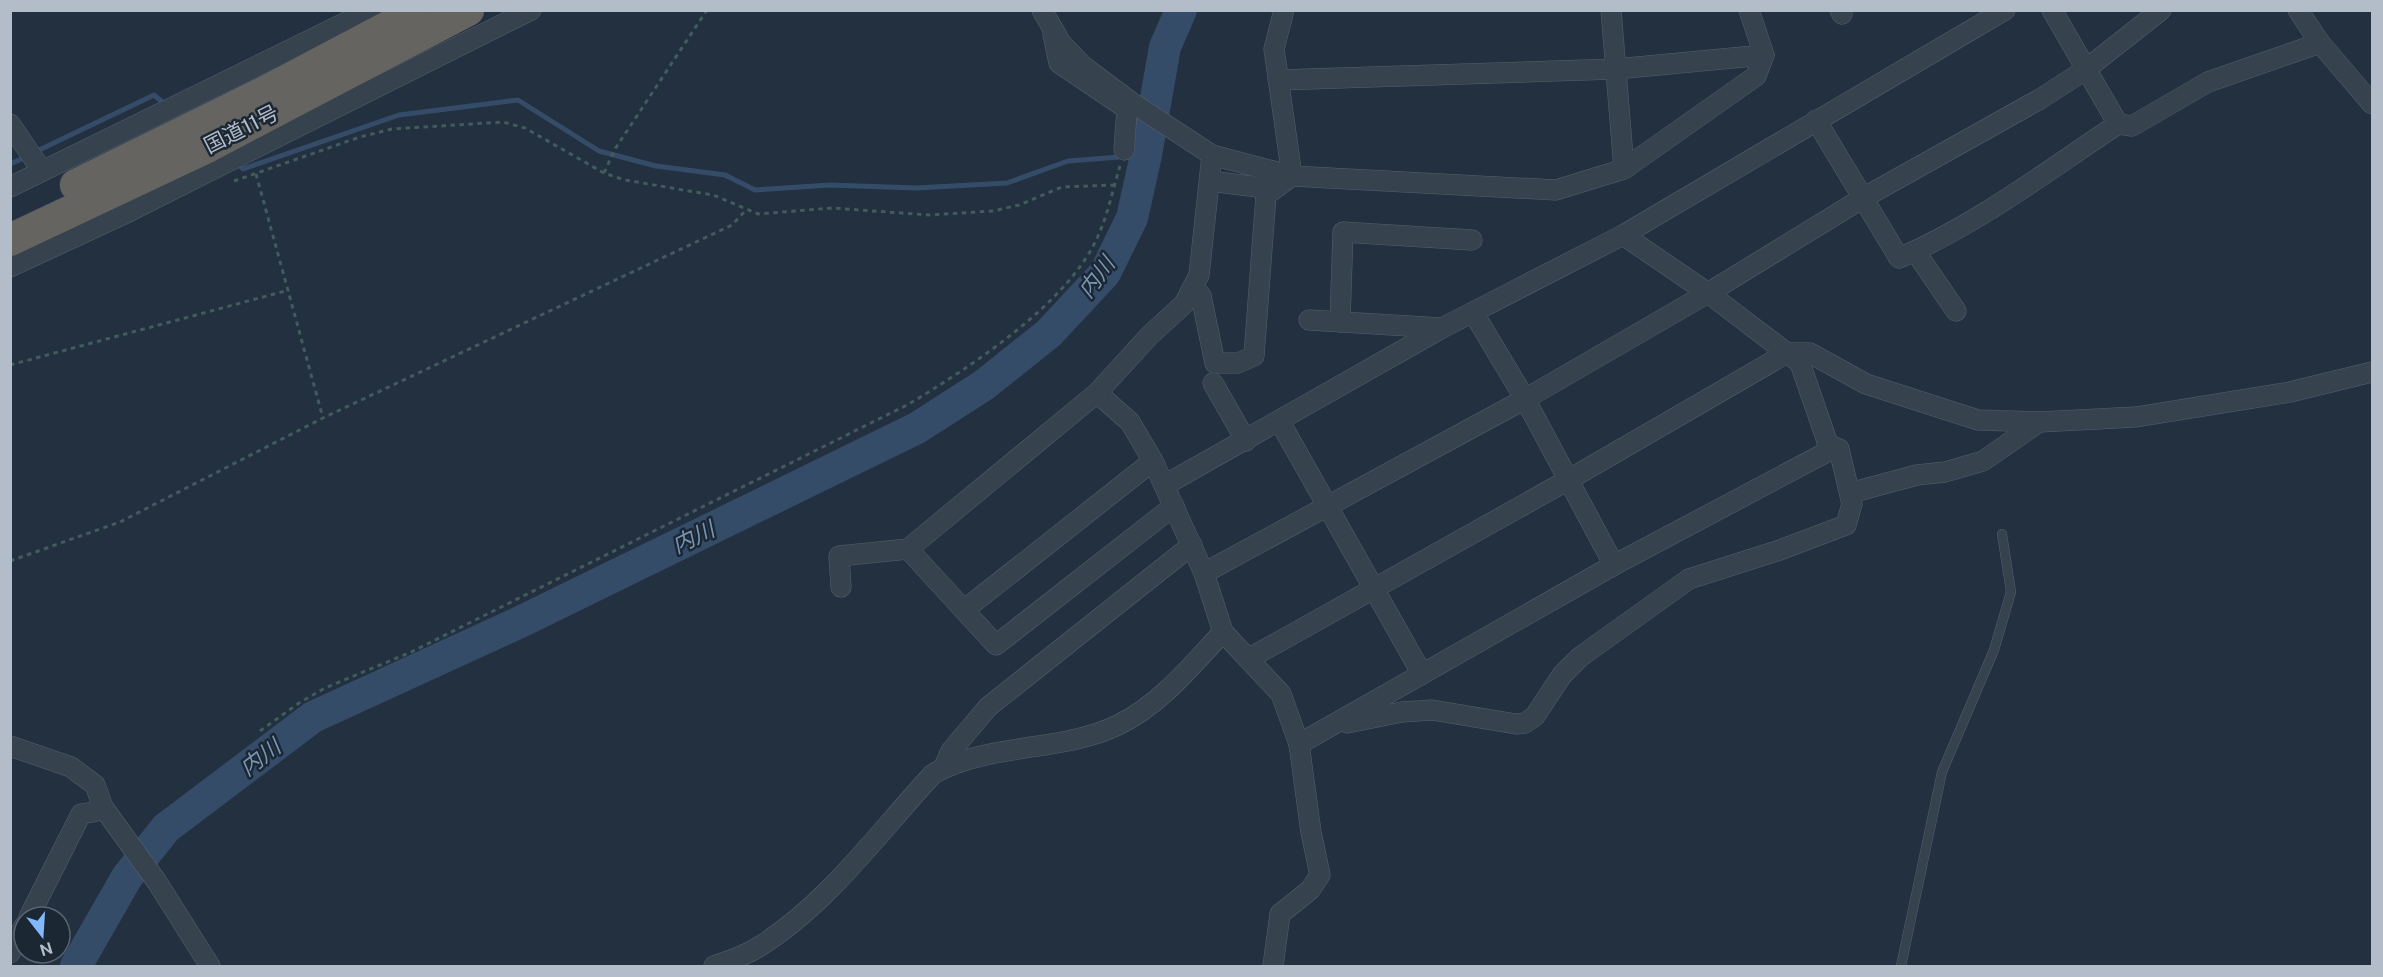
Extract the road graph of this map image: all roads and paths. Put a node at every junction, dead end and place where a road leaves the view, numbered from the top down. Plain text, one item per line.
1 (371, 10) edge
2 (420, 10) edge
3 (468, 10) edge
4 (531, 10) edge
5 (707, 10) edge
6 (1042, 10) edge
7 (1284, 10) edge
8 (1611, 10) edge
9 (1749, 10) edge
10 (2005, 10) edge
11 (2052, 10) edge
12 (2161, 10) edge
13 (2298, 10) edge
14 (1052, 28) junction
15 (2320, 43) junction
16 (1764, 55) junction
17 (1616, 69) junction
18 (2085, 70) junction
19 (1278, 80) junction
20 (2373, 104) edge
21 (1816, 120) junction
22 (10, 124) edge
23 (2118, 124) junction
24 (1124, 150) dead end
25 (1212, 155) junction
26 (35, 161) junction
27 (1624, 169) junction
28 (210, 171) junction
29 (604, 173) junction
30 (1118, 173) dead end
31 (256, 174) junction
32 (1292, 176) junction
33 (1210, 181) junction
34 (1114, 185) junction
35 (10, 187) edge
36 (1273, 189) junction
37 (1863, 198) junction
38 (745, 211) junction
39 (10, 218) edge
40 (1623, 235) junction
41 (10, 240) edge
42 (1472, 240) dead end
43 (1915, 251) junction
44 (10, 267) edge
45 (1192, 287) junction
46 (289, 290) junction
47 (1708, 293) junction
48 (1956, 311) dead end
49 (1473, 312) junction
50 (1309, 320) dead end
51 (1340, 322) junction
52 (1442, 328) junction
53 (1786, 353) junction
54 (10, 365) edge
55 (2373, 372) edge
56 (1213, 383) dead end
57 (1097, 393) junction
58 (1525, 399) junction
59 (323, 418) junction
60 (1280, 422) junction
61 (2038, 422) junction
62 (1246, 441) junction
63 (1828, 444) junction
64 (1153, 461) junction
65 (1568, 480) junction
66 (1165, 485) junction
67 (1850, 493) junction
68 (1174, 506) junction
69 (1327, 506) junction
70 (2002, 534) dead end
71 (1192, 545) junction
72 (908, 549) junction
73 (10, 561) edge
74 (1614, 565) junction
75 (1204, 573) junction
76 (841, 587) dead end
77 (1374, 589) junction
78 (964, 610) junction
79 (1223, 632) junction
80 (1248, 659) junction
81 (1422, 674) junction
82 (1330, 726) junction
83 (260, 731) dead end
84 (1299, 744) junction
85 (10, 746) edge
86 (943, 769) junction
87 (103, 807) junction
88 (35, 905) edge
89 (210, 966) edge
90 (714, 966) edge
91 (1274, 966) edge
92 (1901, 966) edge

1 - 26 street
2 - 39 highway, 国道11号
3 - 41 highway, 国道11号
4 - 28 street
5 - 29 path
6 - 14 street
7 - 19 street
8 - 17 street
9 - 16 street
10 - 21 street
11 - 18 street
12 - 18 street
13 - 15 street
14 - 24 street
14 - 25 street
15 - 20 street
15 - 23 street
16 - 17 street
16 - 27 street
17 - 19 street
17 - 27 street
18 - 23 street
18 - 37 street
19 - 32 street
21 - 37 street
21 - 40 street
22 - 26 street
23 - 43 street
25 - 32 street
25 - 33 street
26 - 35 street
27 - 32 street
28 - 31 path
28 - 44 street
29 - 31 path
29 - 38 path
30 - 34 path
31 - 46 path
32 - 36 street
33 - 36 street
33 - 45 street
34 - 38 path
34 - 83 path
36 - 45 street
37 - 43 street
37 - 47 street
38 - 59 path
40 - 47 street
40 - 49 street
42 - 51 street
43 - 48 street
45 - 57 street
46 - 54 path
46 - 59 path
47 - 53 street
47 - 58 street
49 - 52 street
49 - 58 street
50 - 51 street
51 - 52 street
52 - 60 street
53 - 61 street
53 - 63 street
53 - 65 street
55 - 61 street
56 - 62 street
57 - 64 street
57 - 72 street
58 - 65 street
58 - 69 street
59 - 73 path
60 - 62 street
60 - 69 street
61 - 67 street
62 - 66 street
63 - 67 street
63 - 74 street
64 - 66 street
64 - 78 street
65 - 74 street
65 - 77 street
66 - 68 street
67 - 82 street
68 - 71 street
68 - 78 street
69 - 75 street
69 - 77 street
70 - 92 lane
71 - 75 street
71 - 86 street
72 - 76 street
72 - 78 street
74 - 81 street
75 - 79 street
77 - 80 street
77 - 81 street
79 - 80 street
79 - 86 street
80 - 84 street
81 - 82 street
82 - 84 street
84 - 91 street
85 - 87 street
86 - 90 street
87 - 88 street
87 - 89 street

